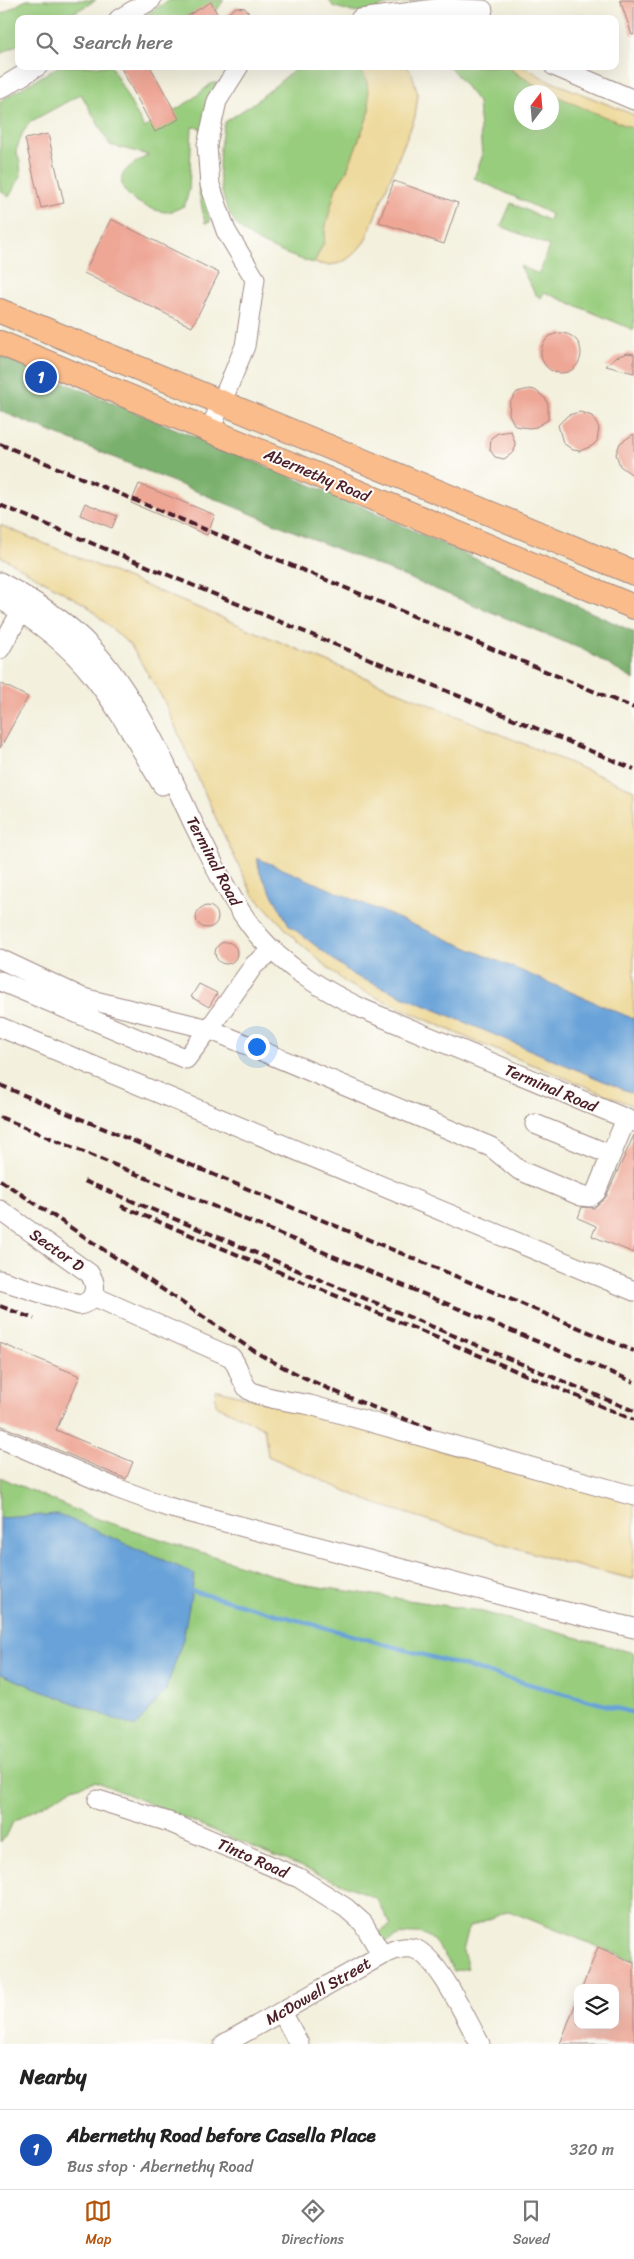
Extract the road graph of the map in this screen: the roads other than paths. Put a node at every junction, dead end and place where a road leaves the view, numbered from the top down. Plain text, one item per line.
1 (151, 0) edge
2 (483, 10) edge
3 (126, 15) edge
4 (390, 15) edge
5 (31, 70) edge
6 (236, 70) edge
7 (563, 70) edge
8 (0, 89) edge
9 (634, 100) edge
10 (0, 311) edge
11 (0, 343) edge
12 (222, 401) junction
13 (210, 430) junction
14 (634, 573) edge
15 (0, 582) edge
16 (0, 599) edge
17 (634, 608) edge
18 (21, 612) junction
19 (0, 649) edge
20 (222, 882) junction
21 (273, 950) junction
22 (0, 959) edge
23 (0, 981) edge
24 (0, 1027) edge
25 (209, 1029) junction
26 (630, 1120) edge
27 (535, 1124) dead end
28 (611, 1155) junction
29 (0, 1210) edge
30 (0, 1280) edge
31 (634, 1290) edge
32 (93, 1296) junction
33 (0, 1438) edge
34 (634, 1496) edge
35 (634, 1628) edge
36 (98, 1800) dead end
37 (382, 1955) junction
38 (282, 2012) junction
39 (224, 2044) edge
40 (299, 2044) edge
41 (480, 2044) edge

1 - 3 street
2 - 4 street
5 - 8 street
6 - 12 street
7 - 9 street
10 - 12 main road, Abernethy Road
11 - 13 main road, Abernethy Road
12 - 13 street
12 - 14 main road, Abernethy Road
13 - 17 main road, Abernethy Road
15 - 20 street, Terminal Road
16 - 18 street
18 - 19 street
18 - 20 street
20 - 21 street, Terminal Road
21 - 25 street
21 - 26 street, Terminal Road
22 - 25 street
23 - 25 street
24 - 31 street
25 - 28 street
26 - 28 street
27 - 28 street
29 - 32 street, Sector D
30 - 32 street
32 - 34 street
33 - 35 street
36 - 37 street, Tinto Road
37 - 38 street, McDowell Street
37 - 41 street, McDowell Street
38 - 39 street, McDowell Street
38 - 40 street

